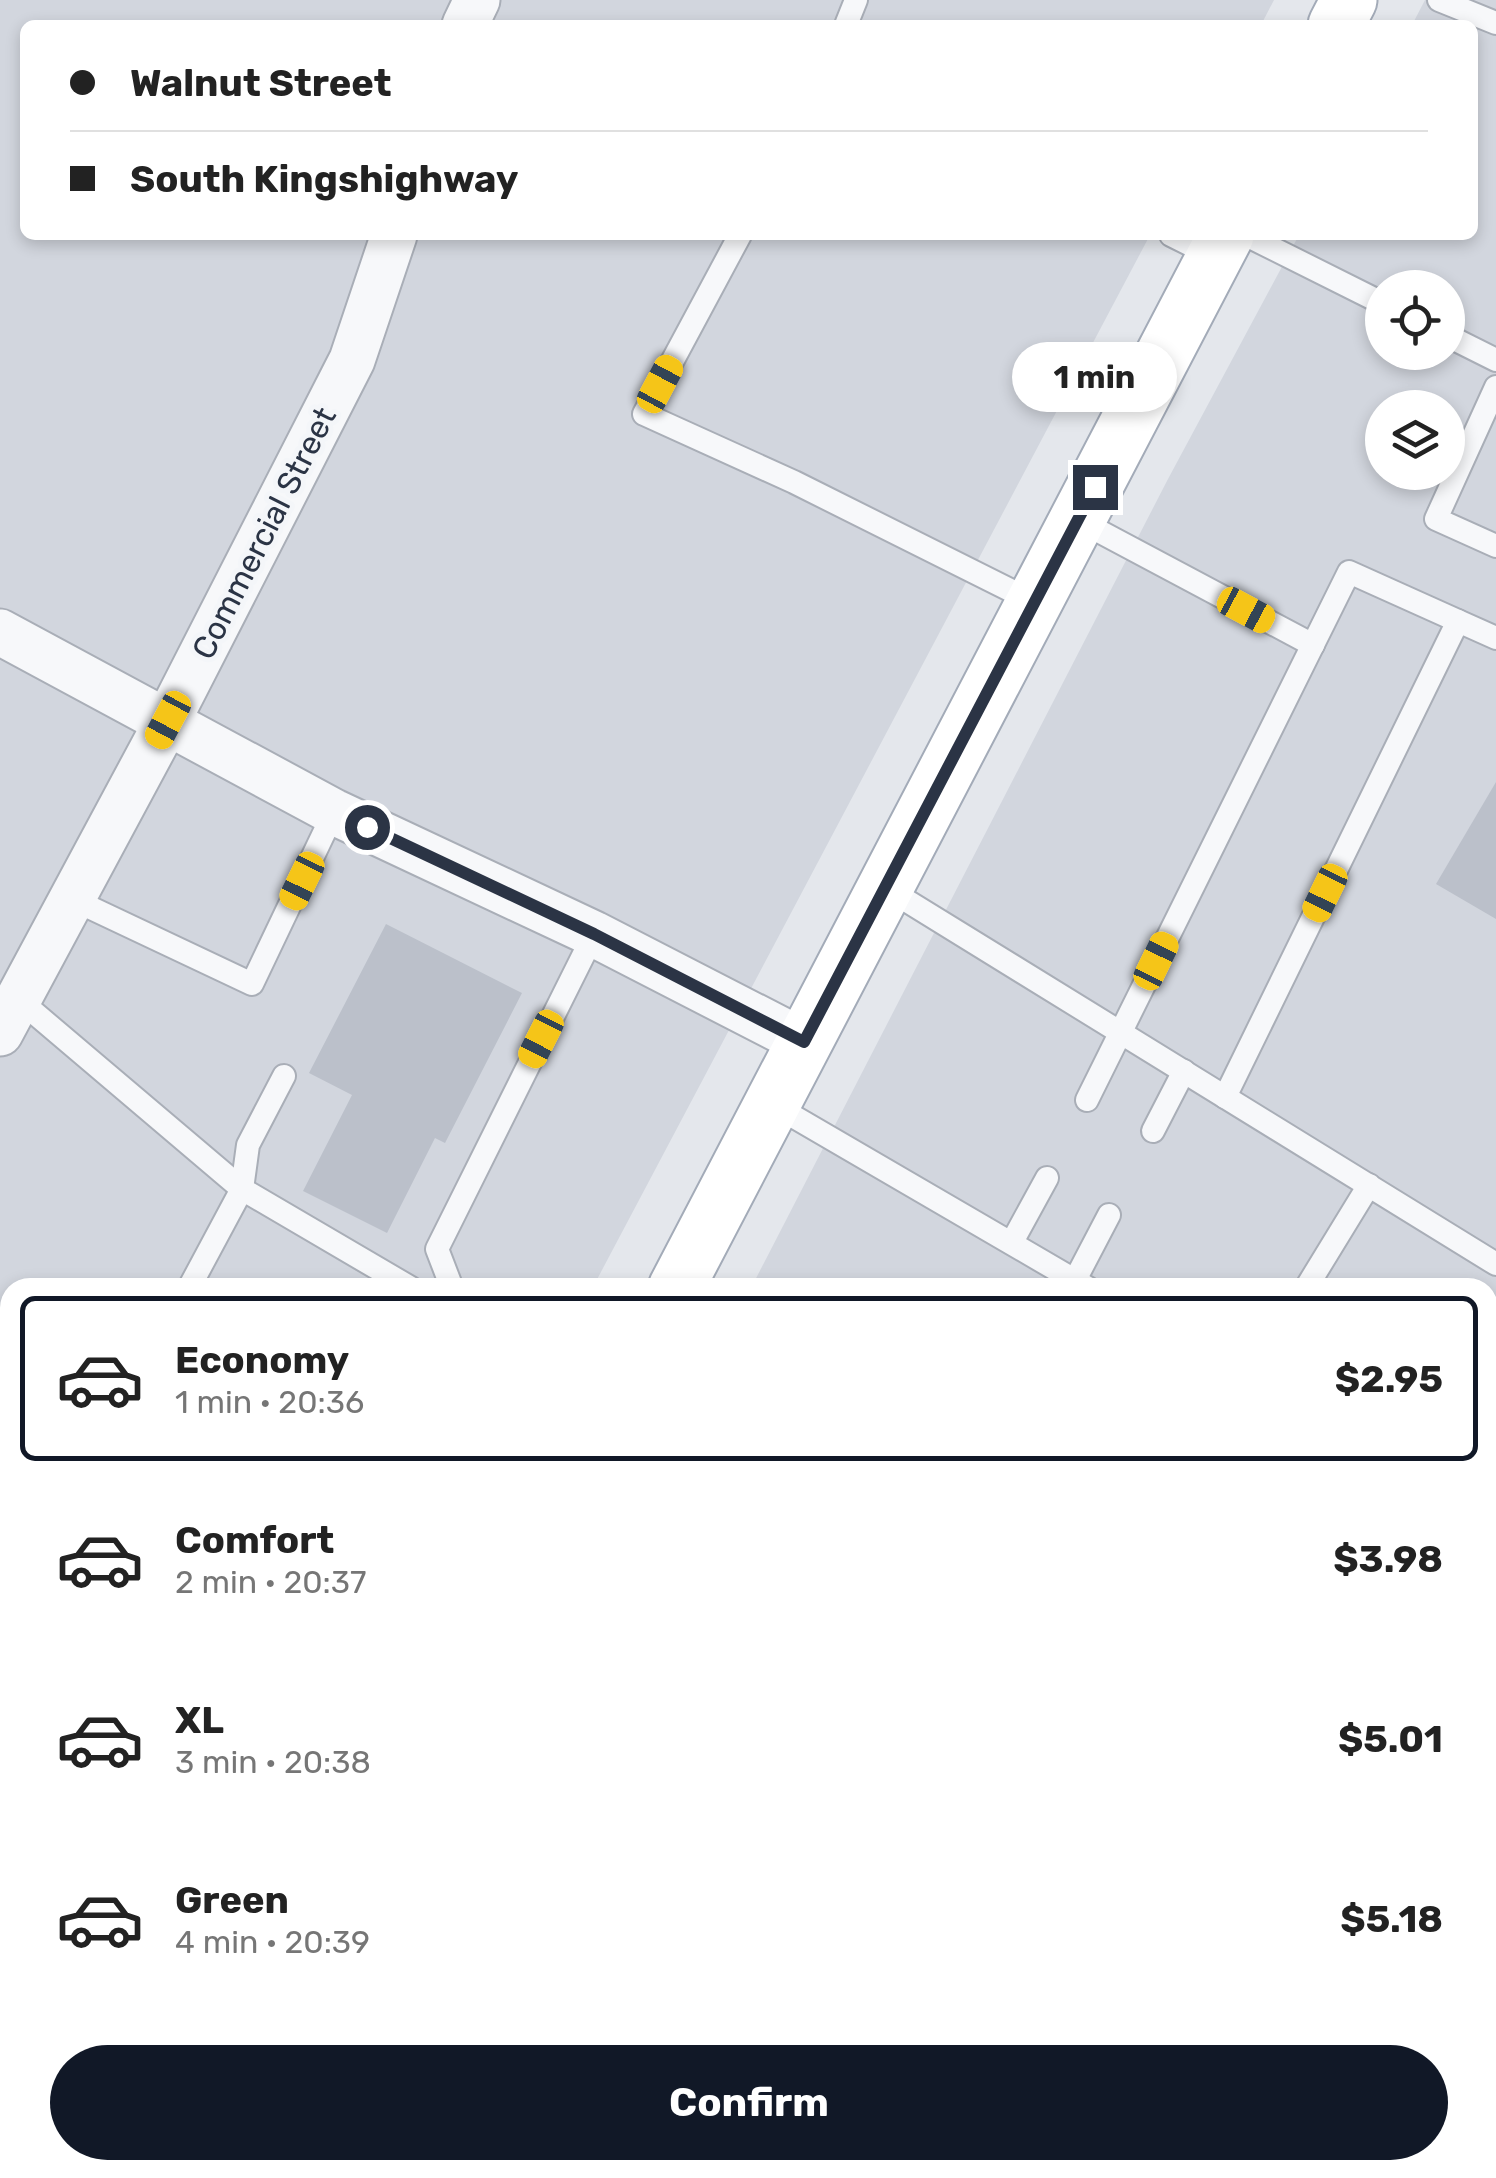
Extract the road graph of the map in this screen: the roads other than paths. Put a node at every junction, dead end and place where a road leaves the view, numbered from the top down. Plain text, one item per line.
1 (1440, 0) edge
2 (1496, 24) edge
3 (392, 240) edge
4 (737, 240) edge
5 (1215, 240) edge
6 (1365, 297) edge
7 (1465, 344) edge
8 (1496, 360) edge
9 (1496, 388) edge
10 (1078, 520) junction
11 (1496, 546) edge
12 (1034, 602) junction
13 (1458, 621) junction
14 (0, 632) edge
15 (1496, 638) edge
16 (1313, 645) junction
17 (168, 720) junction
18 (334, 812) junction
19 (885, 887) junction
20 (72, 899) junction
21 (594, 934) junction
22 (9, 1016) edge
23 (1122, 1031) junction
24 (804, 1042) junction
25 (1184, 1071) junction
26 (284, 1076) dead end
27 (1225, 1097) junction
28 (1087, 1100) dead end
29 (772, 1104) junction
30 (1153, 1131) dead end
31 (1048, 1178) dead end
32 (1368, 1185) junction
33 (242, 1188) junction
34 (1109, 1215) dead end
35 (1012, 1242) junction
36 (1496, 1264) edge
37 (193, 1278) edge
38 (394, 1278) edge
39 (448, 1278) edge
40 (681, 1278) edge
41 (1072, 1278) edge
42 (1084, 1278) edge
43 (1312, 1278) edge

1 - 2 lane
3 - 17 street, Commercial Street
4 - 12 lane
5 - 6 lane
5 - 10 main road
7 - 8 lane
9 - 11 lane
10 - 12 main road
10 - 16 lane
12 - 19 main road
13 - 15 lane
13 - 16 lane
13 - 27 lane
14 - 17 street
16 - 23 lane
17 - 18 street
17 - 20 street, Commercial Street
18 - 20 lane
18 - 21 street
19 - 23 lane
19 - 24 main road
20 - 22 street, Commercial Street
21 - 24 street
21 - 39 lane
22 - 33 lane
23 - 25 lane
23 - 28 lane
24 - 29 main road
25 - 27 lane
25 - 30 lane
26 - 33 lane
27 - 32 lane
29 - 35 lane
29 - 40 main road
31 - 35 lane
32 - 36 lane
32 - 43 lane
33 - 37 lane
33 - 38 lane
34 - 42 lane
35 - 41 lane

